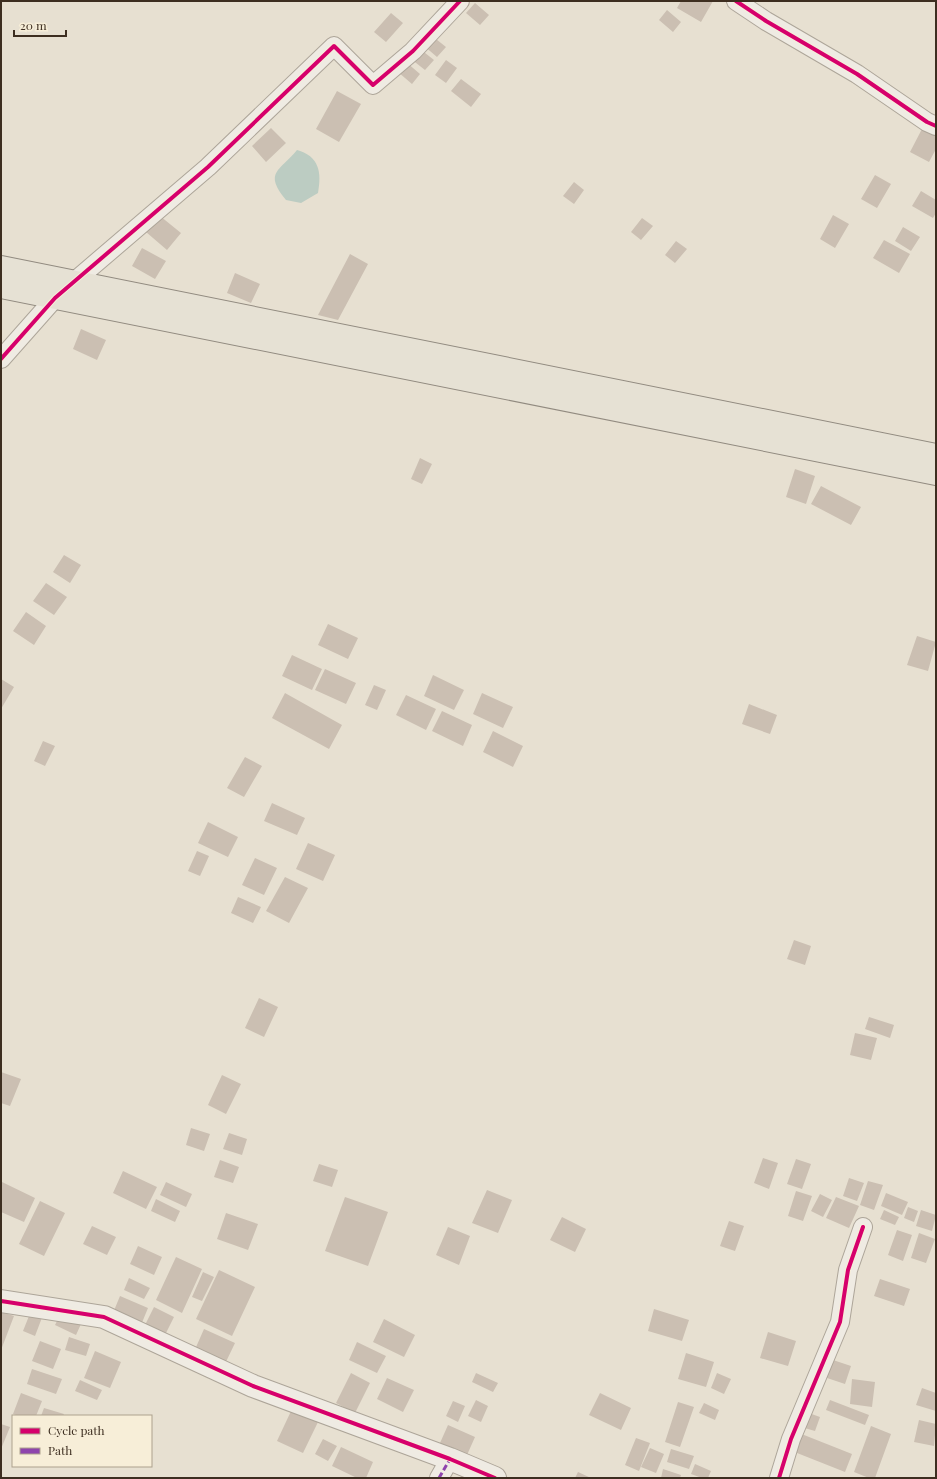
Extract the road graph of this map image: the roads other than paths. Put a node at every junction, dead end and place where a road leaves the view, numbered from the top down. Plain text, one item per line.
1 (460, 1) edge
2 (736, 1) edge
3 (936, 126) edge
4 (1, 267) edge
5 (74, 282) junction
6 (1, 287) edge
7 (55, 298) junction
8 (1, 359) edge
9 (936, 455) edge
10 (936, 474) edge
11 (863, 1227) dead end
12 (1, 1301) edge
13 (450, 1460) junction
14 (439, 1478) edge
15 (495, 1478) edge
16 (779, 1478) edge

1 - 5 street
2 - 3 street
4 - 5 main road
5 - 7 street
5 - 9 main road
6 - 7 main road
7 - 8 street
7 - 10 main road
11 - 16 street
12 - 13 street
13 - 14 street
13 - 15 street

